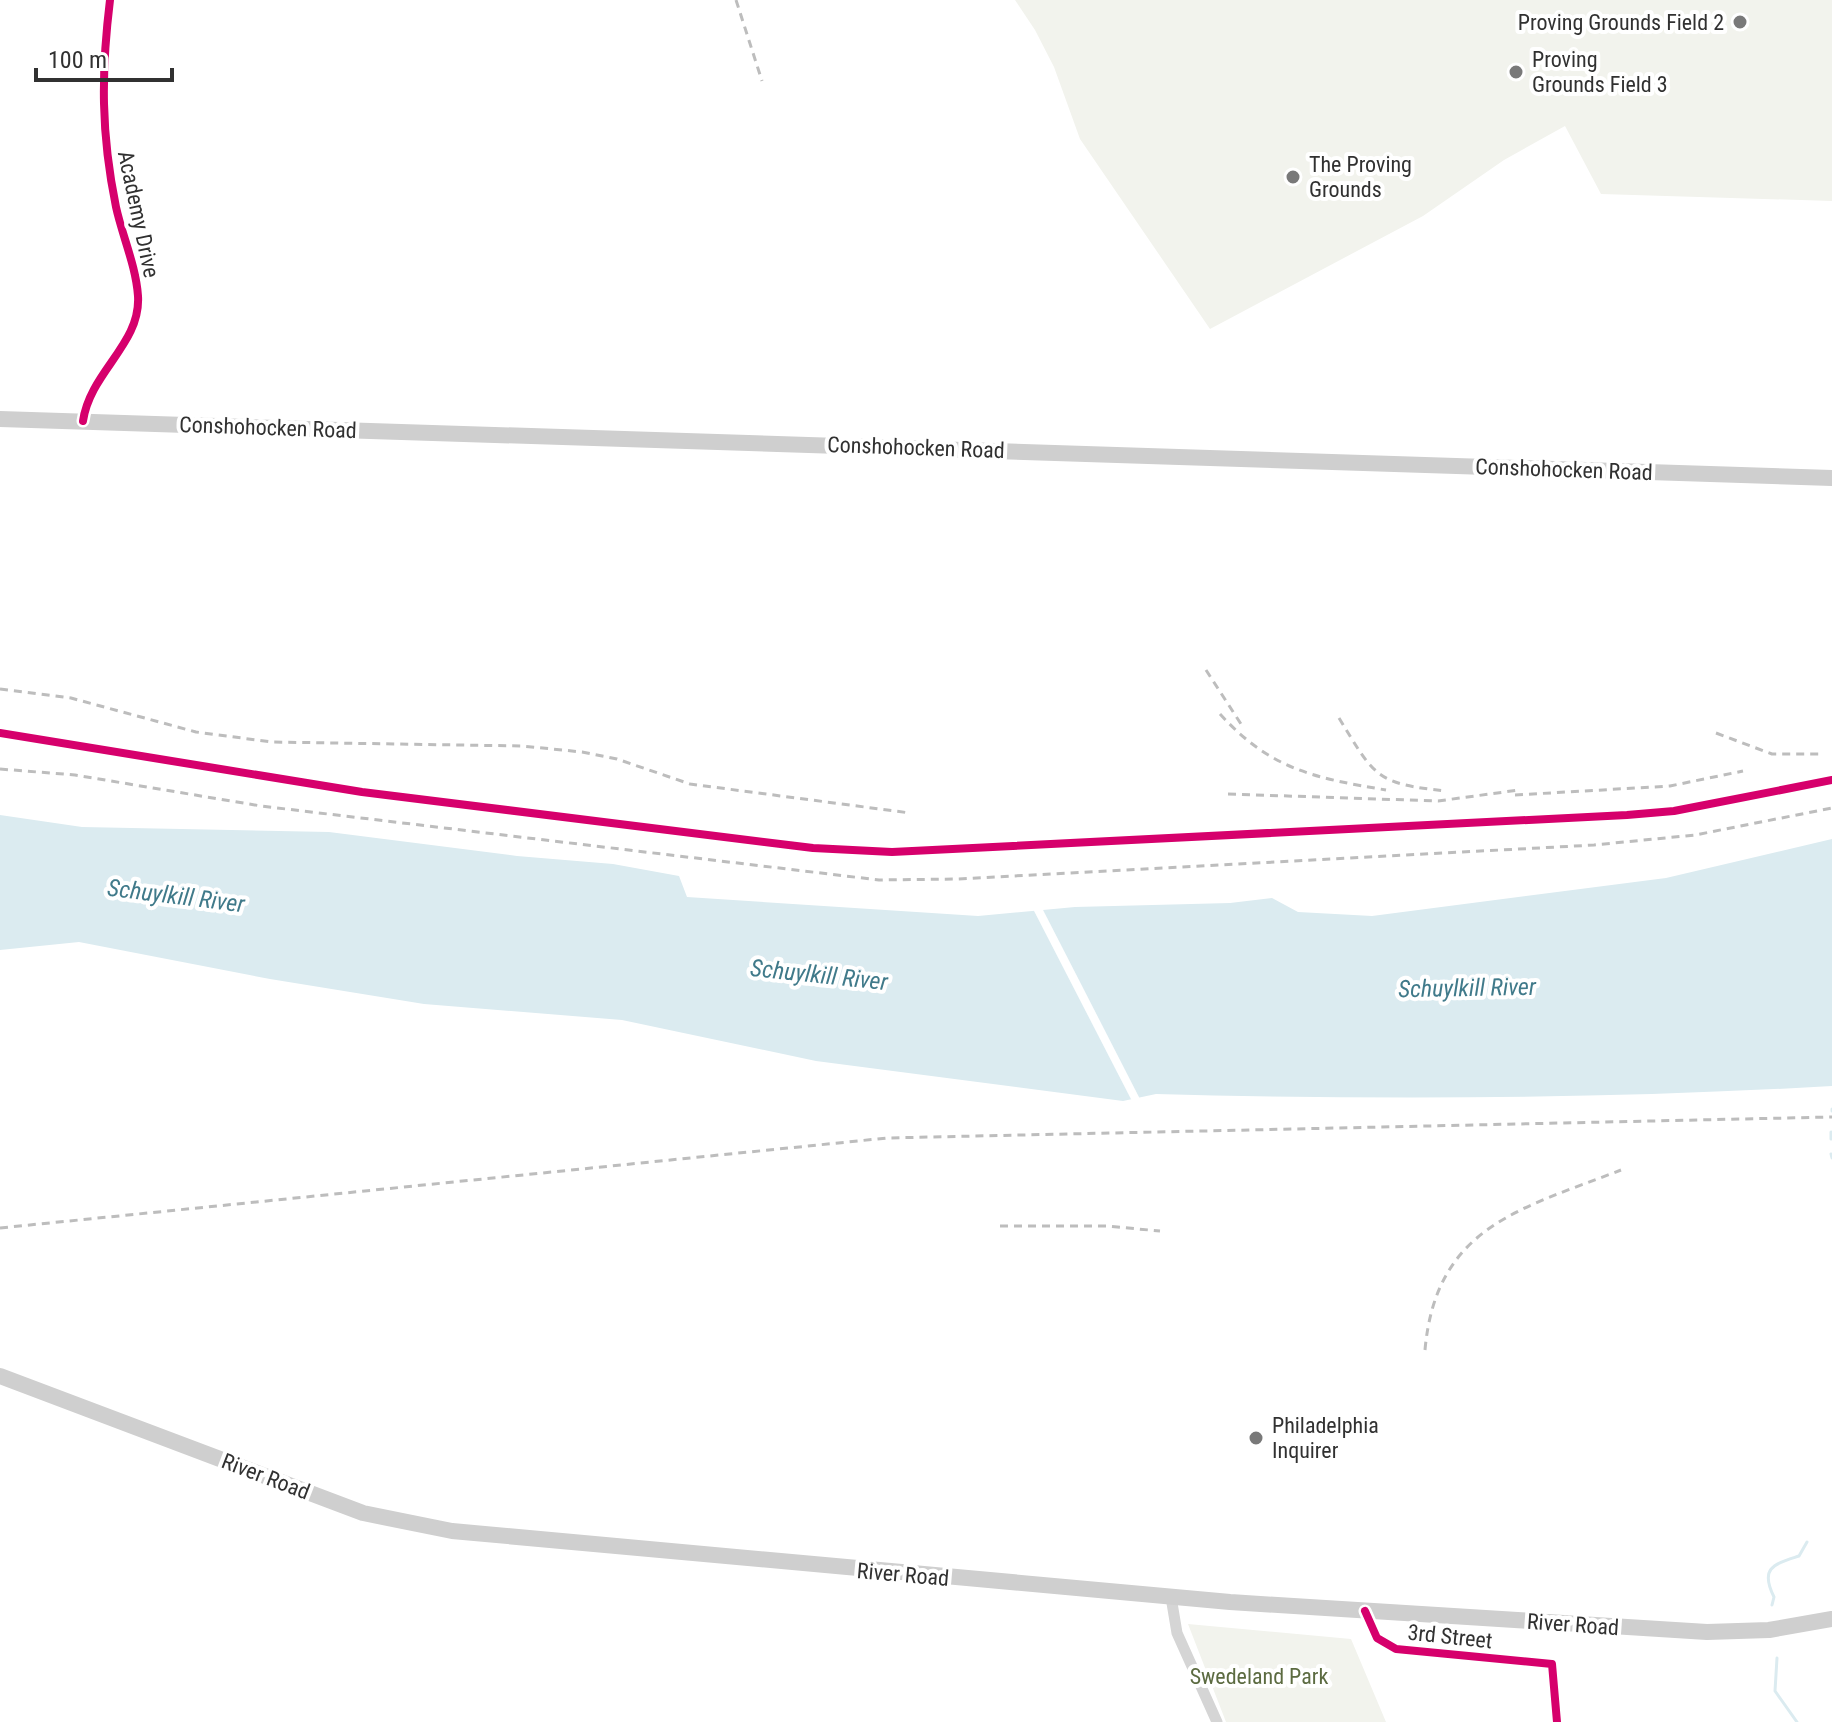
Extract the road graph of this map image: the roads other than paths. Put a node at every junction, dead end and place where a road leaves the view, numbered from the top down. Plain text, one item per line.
1 (110, 0) edge
2 (0, 419) edge
3 (83, 421) junction
4 (1832, 478) edge
5 (0, 1376) edge
6 (1171, 1597) junction
7 (1365, 1611) junction
8 (1832, 1619) edge
9 (1810, 1624) junction
10 (1832, 1628) edge
11 (1217, 1722) edge
12 (1557, 1722) edge

1 - 3 street, Academy Drive
2 - 3 main road, Conshohocken Road
3 - 4 main road, Conshohocken Road
5 - 6 main road, River Road
6 - 7 main road, River Road
6 - 11 street
7 - 9 main road, River Road
7 - 12 street, 3rd Street
8 - 9 main road, River Road
9 - 10 main road

